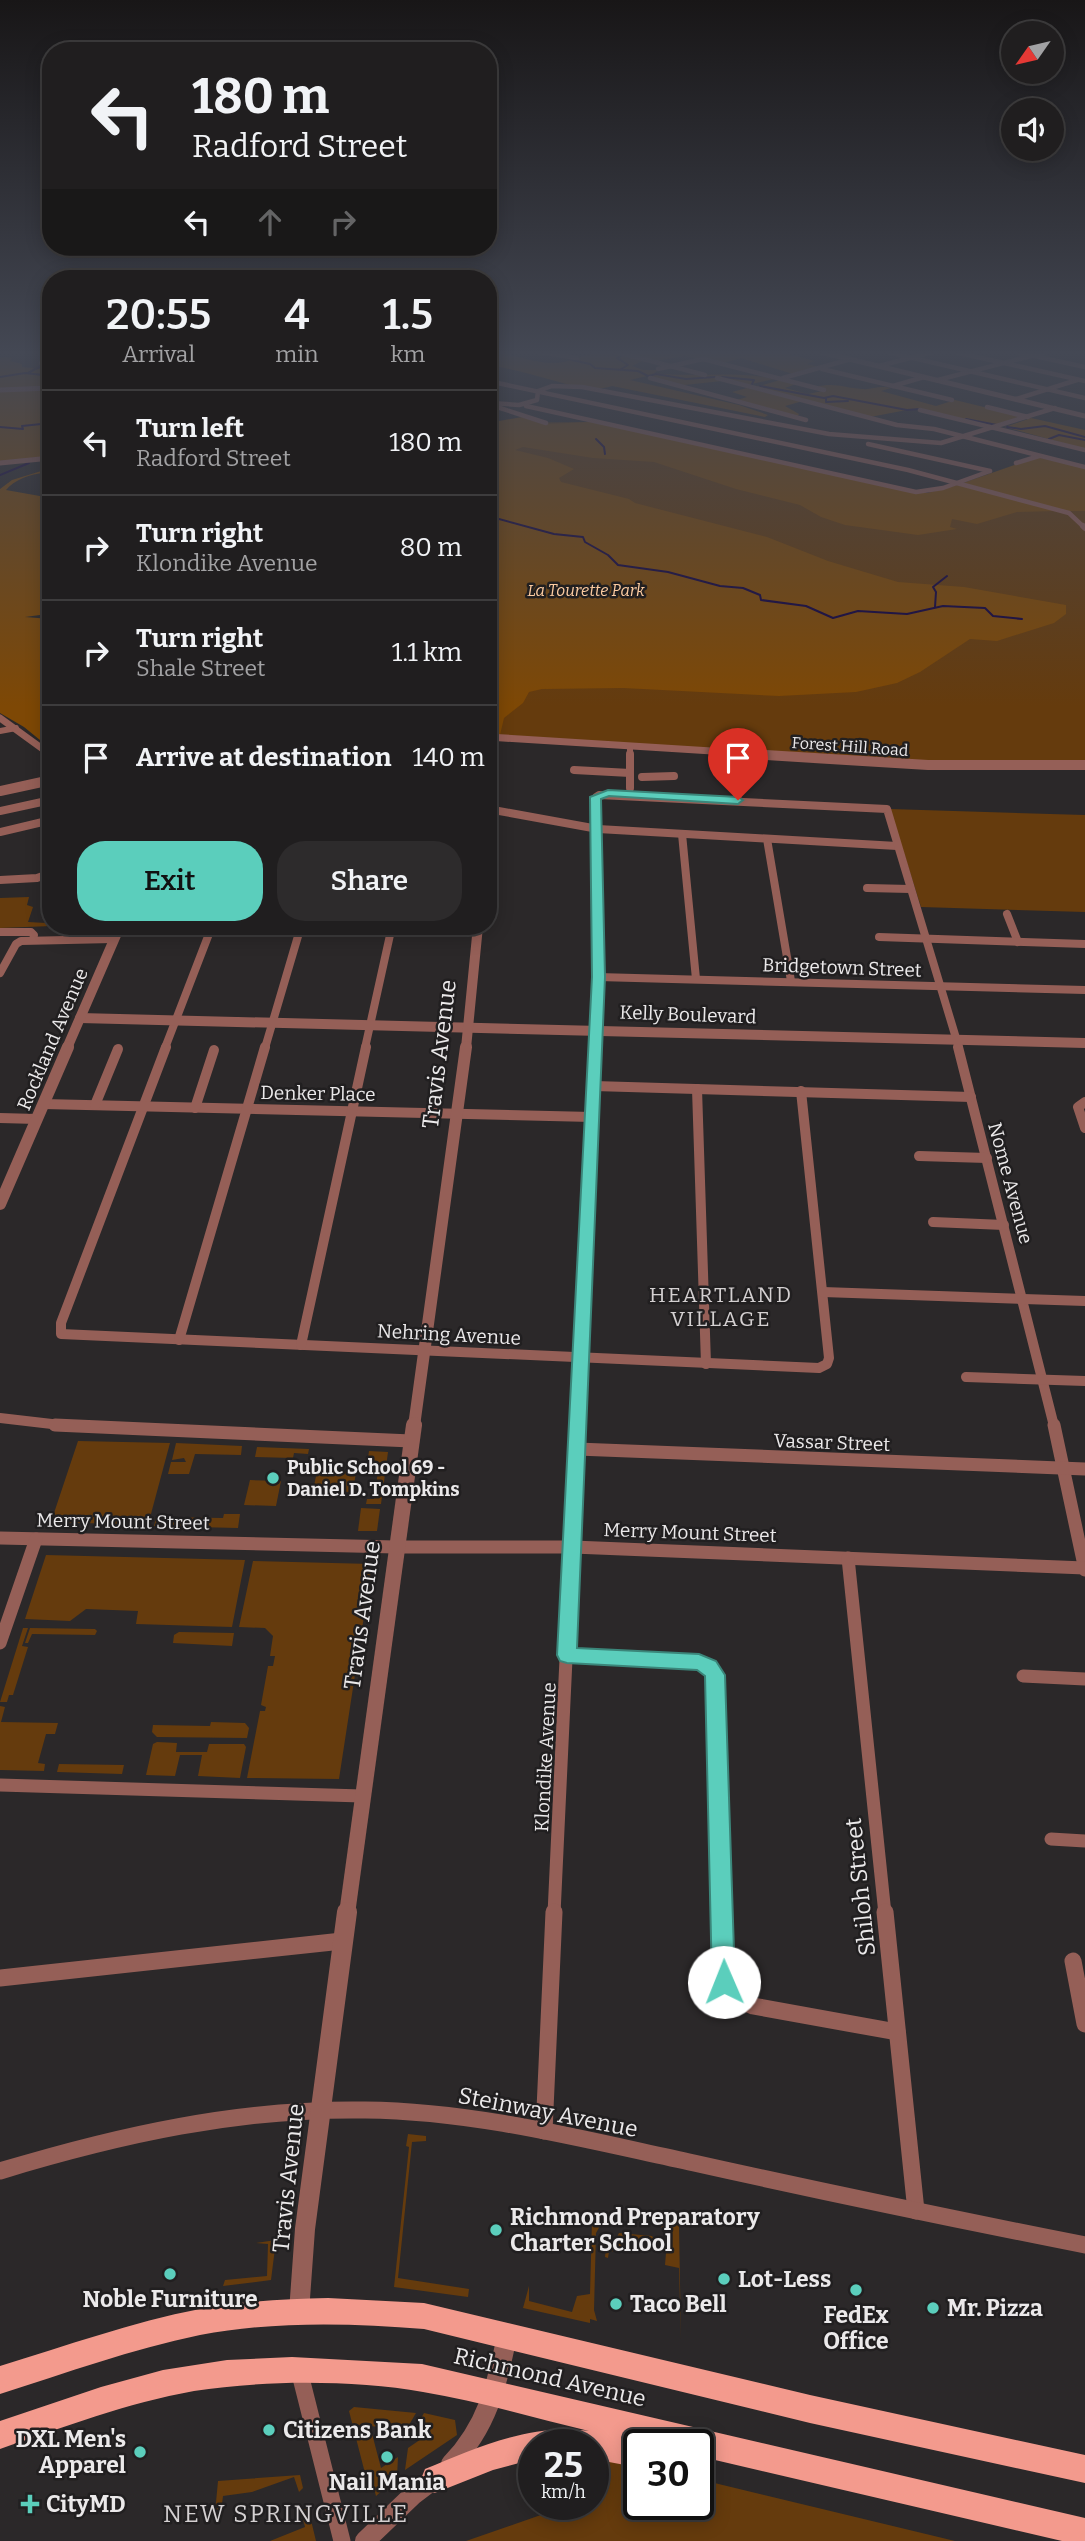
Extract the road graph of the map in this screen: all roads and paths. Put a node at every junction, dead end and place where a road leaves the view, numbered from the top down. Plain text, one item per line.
1 (821, 470) edge
2 (895, 470) edge
3 (984, 470) edge
4 (958, 483) junction
5 (1085, 528) edge
6 (0, 718) edge
7 (16, 728) junction
8 (0, 731) edge
9 (497, 738) edge
10 (629, 746) junction
11 (42, 748) edge
12 (728, 752) junction
13 (1085, 765) edge
14 (574, 770) dead end
15 (630, 773) junction
16 (658, 776) junction
17 (674, 776) dead end
18 (642, 777) dead end
19 (42, 782) edge
20 (631, 788) dead end
21 (0, 791) edge
22 (659, 796) junction
23 (738, 800) junction
24 (42, 802) edge
25 (0, 811) edge
26 (497, 811) edge
27 (42, 823) edge
28 (598, 829) junction
29 (0, 832) edge
30 (682, 834) junction
31 (767, 839) junction
32 (898, 846) junction
33 (42, 877) edge
34 (0, 880) edge
35 (867, 888) dead end
36 (910, 889) junction
37 (1007, 914) dead end
38 (0, 932) edge
39 (115, 935) edge
40 (208, 935) edge
41 (298, 935) edge
42 (390, 935) edge
43 (477, 935) edge
44 (879, 937) dead end
45 (113, 939) junction
46 (925, 939) junction
47 (33, 940) junction
48 (1018, 942) junction
49 (1085, 944) edge
50 (0, 973) edge
51 (598, 977) junction
52 (696, 979) junction
53 (791, 981) junction
54 (942, 986) junction
55 (1085, 990) edge
56 (80, 1018) junction
57 (175, 1020) junction
58 (272, 1022) junction
59 (371, 1025) junction
60 (469, 1027) junction
61 (596, 1029) junction
62 (956, 1039) junction
63 (1085, 1043) edge
64 (118, 1049) dead end
65 (214, 1050) dead end
66 (594, 1086) junction
67 (697, 1088) junction
68 (801, 1091) junction
69 (971, 1097) junction
70 (1083, 1103) edge
71 (43, 1104) junction
72 (95, 1105) junction
73 (143, 1106) junction
74 (195, 1108) junction
75 (247, 1109) junction
76 (352, 1111) junction
77 (457, 1114) junction
78 (592, 1116) junction
79 (0, 1118) edge
80 (37, 1119) junction
81 (1085, 1128) edge
82 (919, 1156) dead end
83 (987, 1158) junction
84 (5, 1180) edge
85 (0, 1204) edge
86 (933, 1223) dead end
87 (1004, 1225) junction
88 (823, 1292) junction
89 (1023, 1299) junction
90 (1085, 1301) edge
91 (179, 1340) junction
92 (301, 1345) junction
93 (424, 1350) junction
94 (581, 1359) junction
95 (706, 1364) junction
96 (966, 1377) dead end
97 (1044, 1379) junction
98 (1085, 1381) edge
99 (0, 1418) edge
100 (411, 1441) junction
101 (577, 1449) junction
102 (1063, 1469) junction
103 (1085, 1469) edge
104 (0, 1538) edge
105 (36, 1539) junction
106 (573, 1546) junction
107 (396, 1547) junction
108 (848, 1558) junction
109 (1085, 1569) edge
110 (0, 1643) edge
111 (567, 1655) junction
112 (1023, 1676) dead end
113 (1085, 1679) edge
114 (0, 1785) edge
115 (362, 1796) junction
116 (1051, 1839) dead end
117 (1085, 1841) edge
118 (342, 1941) junction
119 (1073, 1961) dead end
120 (0, 1978) edge
121 (1082, 1992) edge
122 (1085, 2024) edge
123 (897, 2032) junction
124 (320, 2109) junction
125 (544, 2131) junction
126 (0, 2171) edge
127 (916, 2211) junction
128 (1085, 2245) edge
129 (299, 2312) junction
130 (507, 2336) junction
131 (299, 2370) junction
132 (0, 2380) edge
133 (495, 2395) junction
134 (645, 2429) edge
135 (0, 2435) edge
136 (714, 2445) edge
137 (518, 2446) edge
138 (1085, 2469) edge
139 (435, 2479) junction
140 (1085, 2532) edge
141 (342, 2541) edge
142 (365, 2541) edge

1 - 4 street
2 - 4 street
3 - 4 street
4 - 5 street
6 - 7 street
7 - 8 street
7 - 11 street
9 - 10 street, Forest Hill Road
10 - 12 street, Forest Hill Road
10 - 15 street
12 - 13 street, Forest Hill Road
12 - 23 street
14 - 15 street
15 - 20 street
16 - 17 street
16 - 18 street
16 - 22 street
19 - 21 street
22 - 23 street
22 - 28 street, Klondike Avenue
23 - 32 street, Nome Avenue
24 - 25 street
26 - 28 street
27 - 29 street
28 - 30 street
28 - 51 street, Klondike Avenue
30 - 31 street
30 - 52 street
31 - 32 street
31 - 53 street
32 - 36 street, Nome Avenue
33 - 34 street
35 - 36 street
36 - 46 street, Nome Avenue
37 - 48 street
38 - 47 street
39 - 45 street, Rockland Avenue
40 - 57 street
41 - 58 street
42 - 59 street
43 - 60 street, Travis Avenue
44 - 46 street
45 - 47 street
45 - 56 street, Rockland Avenue
46 - 48 street
46 - 54 street, Nome Avenue
47 - 50 street
48 - 49 street
51 - 52 street, Bridgetown Street
51 - 61 street, Klondike Avenue
52 - 53 street, Bridgetown Street
53 - 54 street, Bridgetown Street
54 - 55 street, Bridgetown Street
54 - 62 street, Nome Avenue
56 - 57 street, Kelly Boulevard
56 - 71 street, Rockland Avenue
57 - 58 street, Kelly Boulevard
57 - 73 street
58 - 59 street, Kelly Boulevard
58 - 75 street
59 - 60 street, Kelly Boulevard
59 - 76 street
60 - 61 street, Kelly Boulevard
60 - 77 street, Travis Avenue
61 - 62 street, Kelly Boulevard
61 - 66 street, Klondike Avenue
62 - 63 street, Kelly Boulevard
62 - 69 street, Nome Avenue
64 - 72 street
65 - 74 street
66 - 67 street
66 - 78 street, Klondike Avenue
67 - 68 street
67 - 95 street
68 - 69 street
68 - 88 street
69 - 83 street, Nome Avenue
70 - 81 street
71 - 72 street, Denker Place
71 - 80 street, Rockland Avenue
72 - 73 street, Denker Place
73 - 74 street, Denker Place
73 - 91 street, Nehring Avenue
74 - 75 street, Denker Place
75 - 76 street, Denker Place
75 - 91 street
76 - 77 street, Denker Place
76 - 92 street
77 - 78 street, Denker Place
77 - 93 street, Travis Avenue
78 - 94 street, Klondike Avenue
79 - 80 street
80 - 84 street, Rockland Avenue
82 - 83 street
83 - 87 street, Nome Avenue
84 - 85 street, Rockland Avenue
86 - 87 street
87 - 89 street, Nome Avenue
88 - 89 street
88 - 95 street, Nehring Avenue
89 - 90 street
89 - 97 street, Nome Avenue
91 - 92 street, Nehring Avenue
92 - 93 street, Nehring Avenue
93 - 94 street, Nehring Avenue
93 - 100 street, Travis Avenue
94 - 95 street, Nehring Avenue
94 - 101 street, Klondike Avenue
96 - 97 street
97 - 98 street
97 - 102 street, Nome Avenue
99 - 100 street
100 - 107 street, Travis Avenue
101 - 102 street, Vassar Street
101 - 106 street, Klondike Avenue
102 - 103 street, Vassar Street
102 - 109 street, Nome Avenue
104 - 105 street, Merry Mount Street
105 - 107 street, Merry Mount Street
105 - 110 street
106 - 107 street, Merry Mount Street
106 - 108 street, Merry Mount Street
106 - 111 street, Klondike Avenue
107 - 115 street, Travis Avenue
108 - 109 street, Merry Mount Street
108 - 123 street, Shiloh Street
111 - 123 street
111 - 125 street, Klondike Avenue
112 - 113 street
114 - 115 street
115 - 118 street, Travis Avenue
116 - 117 street
118 - 120 street
118 - 124 street, Travis Avenue
119 - 121 street
121 - 122 street
123 - 127 street, Shiloh Street
124 - 125 street, Steinway Avenue
124 - 126 street, Steinway Avenue
124 - 129 street, Travis Avenue
125 - 127 street, Steinway Avenue
127 - 128 street, Steinway Avenue
129 - 130 main road, Richmond Avenue
129 - 132 main road, Richmond Avenue
130 - 133 street
130 - 138 main road, Richmond Avenue
131 - 133 main road, Richmond Avenue
131 - 135 main road, Richmond Avenue
131 - 141 street
133 - 134 main road, Richmond Avenue
133 - 139 street
136 - 140 main road, Richmond Avenue
137 - 139 main road
139 - 142 street

